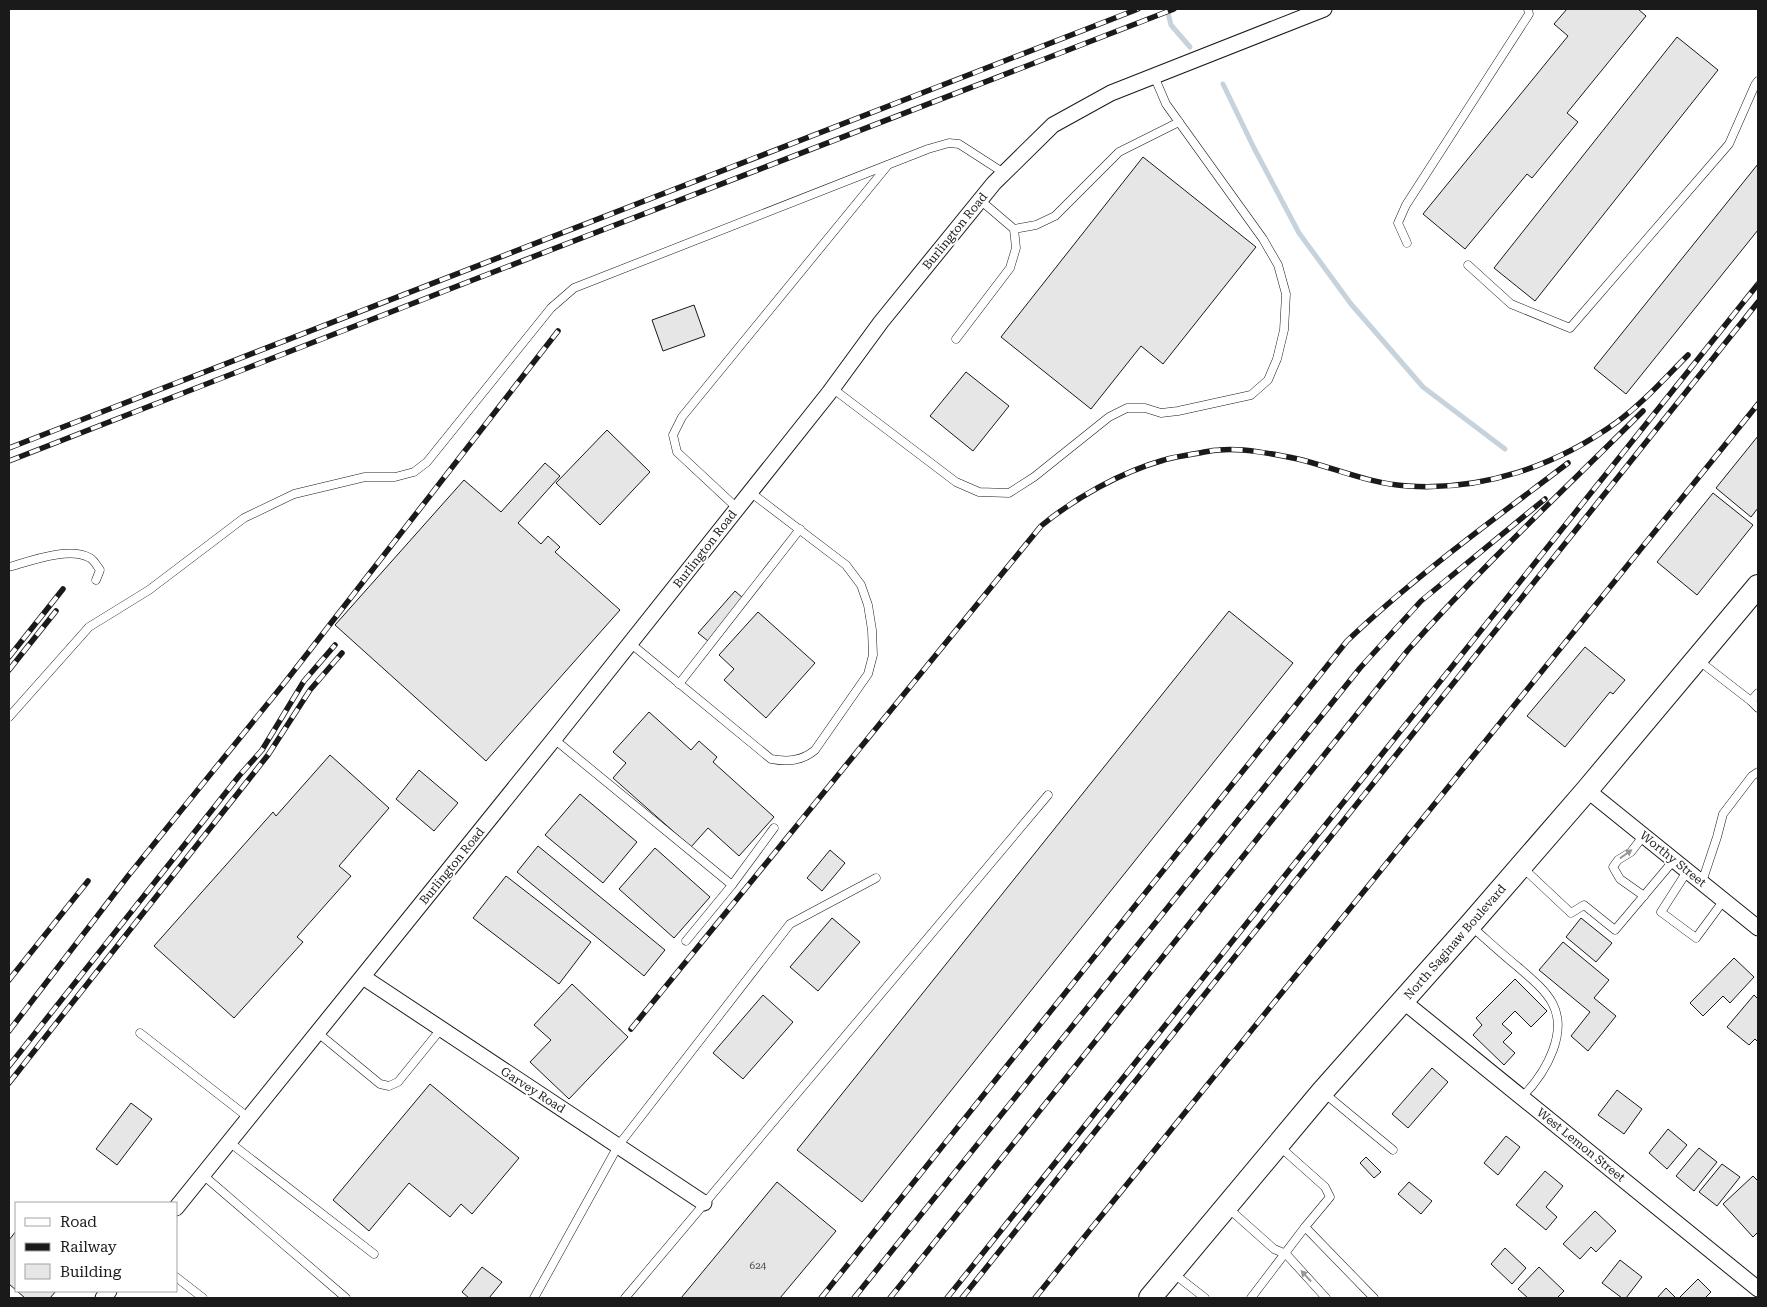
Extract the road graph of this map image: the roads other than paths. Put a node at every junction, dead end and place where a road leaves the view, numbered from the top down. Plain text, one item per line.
1 (1324, 9) edge
2 (1528, 9) edge
3 (1154, 76) junction
4 (1758, 81) edge
5 (1179, 122) junction
6 (888, 165) junction
7 (1004, 173) junction
8 (980, 200) junction
9 (1014, 230) junction
10 (1407, 243) dead end
11 (1468, 264) dead end
12 (956, 339) dead end
13 (832, 388) junction
14 (750, 492) junction
15 (737, 508) junction
16 (800, 529) junction
17 (9, 567) edge
18 (96, 580) dead end
19 (1758, 586) edge
20 (630, 643) junction
21 (1698, 660) junction
22 (679, 684) junction
23 (1758, 693) edge
24 (1751, 701) junction
25 (1758, 708) edge
26 (9, 717) edge
27 (554, 739) junction
28 (1758, 772) edge
29 (1588, 790) junction
30 (1048, 795) dead end
31 (774, 828) dead end
32 (1644, 835) junction
33 (1674, 860) junction
34 (1521, 867) junction
35 (1688, 870) junction
36 (876, 878) dead end
37 (1702, 882) junction
38 (732, 885) junction
39 (1644, 896) junction
40 (1724, 900) junction
41 (1470, 925) junction
42 (1758, 928) edge
43 (686, 941) dead end
44 (363, 977) junction
45 (1403, 1001) junction
46 (440, 1029) junction
47 (140, 1033) dead end
48 (318, 1033) junction
49 (1322, 1092) junction
50 (1522, 1097) junction
51 (249, 1118) junction
52 (229, 1142) junction
53 (1278, 1145) junction
54 (618, 1146) junction
55 (1393, 1150) dead end
56 (203, 1175) junction
57 (704, 1203) junction
58 (178, 1206) edge
59 (1227, 1207) junction
60 (1305, 1227) junction
61 (374, 1254) dead end
62 (1286, 1254) junction
63 (1172, 1272) junction
64 (178, 1279) edge
65 (1758, 1289) edge
66 (203, 1298) edge
67 (346, 1298) edge
68 (534, 1298) edge
69 (625, 1298) edge
70 (1150, 1298) edge
71 (1205, 1298) edge
72 (1252, 1298) edge
73 (1326, 1298) edge
74 (1374, 1298) edge

1 - 3 street, Burlington Road
2 - 10 lane
3 - 5 lane
3 - 7 street, Burlington Road
4 - 11 lane
5 - 9 lane
5 - 13 lane
6 - 7 lane
6 - 15 lane
6 - 26 lane
7 - 8 street, Burlington Road
8 - 9 lane
8 - 13 street, Burlington Road
9 - 12 lane
13 - 14 street, Burlington Road
14 - 15 street, Burlington Road
14 - 16 lane
15 - 20 street, Burlington Road
16 - 22 lane
16 - 22 lane
17 - 18 lane
19 - 21 main road, North Saginaw Boulevard
20 - 22 lane
20 - 27 street, Burlington Road
21 - 24 lane
21 - 29 main road, North Saginaw Boulevard
23 - 24 lane
24 - 25 lane
27 - 38 lane
27 - 44 street, Burlington Road
28 - 37 lane
29 - 32 street, Worthy Street
29 - 34 main road, North Saginaw Boulevard
30 - 57 lane
31 - 38 lane
32 - 33 street, Worthy Street
39 -> 32 lane
33 - 35 street, Worthy Street
33 - 39 lane
34 - 39 lane
34 - 41 main road, North Saginaw Boulevard
35 - 37 street, Worthy Street
35 - 40 lane
36 - 54 lane
37 - 40 street, Worthy Street
38 - 43 lane
40 - 42 street, Worthy Street
41 - 45 main road, North Saginaw Boulevard
41 - 50 lane
44 - 46 street, Garvey Road
44 - 48 street, Burlington Road
45 - 49 main road, North Saginaw Boulevard
45 - 50 street, West Lemon Street
46 - 48 lane
46 - 54 street, Garvey Road
47 - 51 lane
48 - 51 street, Burlington Road
49 - 53 main road, North Saginaw Boulevard
49 - 55 lane
50 - 65 street, West Lemon Street
51 - 52 street, Burlington Road
52 - 56 street, Burlington Road
52 - 61 lane
53 - 59 main road, North Saginaw Boulevard
53 - 60 lane
54 - 57 street, Garvey Road
54 - 68 lane
56 - 58 street, Burlington Road
56 - 67 lane
57 - 69 lane
59 - 62 lane
59 - 63 main road, North Saginaw Boulevard
60 - 62 lane
60 - 74 lane
62 - 72 lane
73 -> 62 lane
63 - 70 main road, North Saginaw Boulevard
63 - 71 lane
64 - 66 lane

